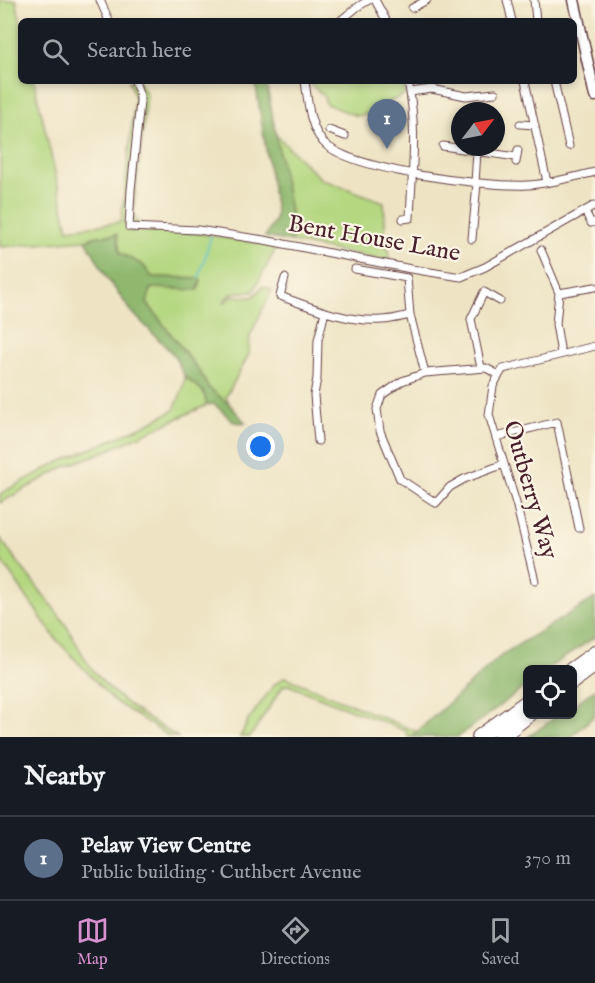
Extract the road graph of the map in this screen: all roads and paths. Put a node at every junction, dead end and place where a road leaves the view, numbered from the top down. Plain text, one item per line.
1 (100, 0) edge
2 (369, 0) edge
3 (375, 0) edge
4 (427, 0) edge
5 (507, 0) edge
6 (534, 0) edge
7 (574, 0) edge
8 (412, 8) dead end
9 (108, 18) edge
10 (344, 18) edge
11 (385, 18) edge
12 (511, 18) edge
13 (536, 18) edge
14 (136, 84) edge
15 (306, 84) edge
16 (408, 84) edge
17 (526, 84) edge
18 (555, 84) edge
19 (410, 93) junction
20 (495, 93) dead end
21 (595, 96) edge
22 (520, 124) dead end
23 (535, 125) junction
24 (329, 130) dead end
25 (337, 133) junction
26 (345, 136) dead end
27 (326, 144) junction
28 (443, 146) dead end
29 (569, 146) dead end
30 (451, 147) edge
31 (505, 154) edge
32 (477, 156) edge
33 (517, 156) dead end
34 (594, 172) edge
35 (413, 173) junction
36 (547, 182) junction
37 (476, 183) junction
38 (595, 205) edge
39 (585, 211) junction
40 (409, 220) dead end
41 (593, 225) edge
42 (472, 239) dead end
43 (541, 250) dead end
44 (356, 269) dead end
45 (285, 278) dead end
46 (595, 287) edge
47 (559, 293) junction
48 (500, 301) dead end
49 (325, 312) junction
50 (410, 315) junction
51 (595, 346) edge
52 (561, 354) junction
53 (481, 368) junction
54 (425, 374) junction
55 (499, 375) junction
56 (496, 437) junction
57 (318, 441) dead end
58 (504, 464) junction
59 (579, 528) dead end
60 (535, 581) dead end
61 (595, 653) edge
62 (577, 665) edge
63 (595, 665) edge
64 (577, 679) edge
65 (523, 705) edge
66 (524, 719) edge
67 (479, 737) edge
68 (501, 737) edge

1 - 9 street
2 - 10 street
3 - 11 street
4 - 8 street
5 - 12 street
6 - 13 street
7 - 21 main road
14 - 39 street, Bent House Lane
15 - 27 street
16 - 19 street
17 - 23 street
18 - 29 street
19 - 20 street
19 - 35 street
22 - 23 street
23 - 36 street
24 - 25 street
25 - 26 street
25 - 27 street
27 - 35 street
28 - 30 street
31 - 33 street
32 - 37 street
34 - 36 street
35 - 37 street
35 - 40 street
36 - 37 street
37 - 42 street
38 - 39 street, Bent House Lane
39 - 41 street
43 - 47 street
44 - 50 street
45 - 49 street
46 - 47 street
47 - 52 street
48 - 53 street
49 - 50 street
49 - 57 street
50 - 54 street
51 - 52 street
52 - 55 street
53 - 54 street
53 - 55 street
54 - 58 street
55 - 56 street, Outberry Way
56 - 58 street, Outberry Way
56 - 59 street
58 - 60 street, Outberry Way
61 - 62 highway
63 - 64 highway
65 - 67 highway
66 - 68 highway

